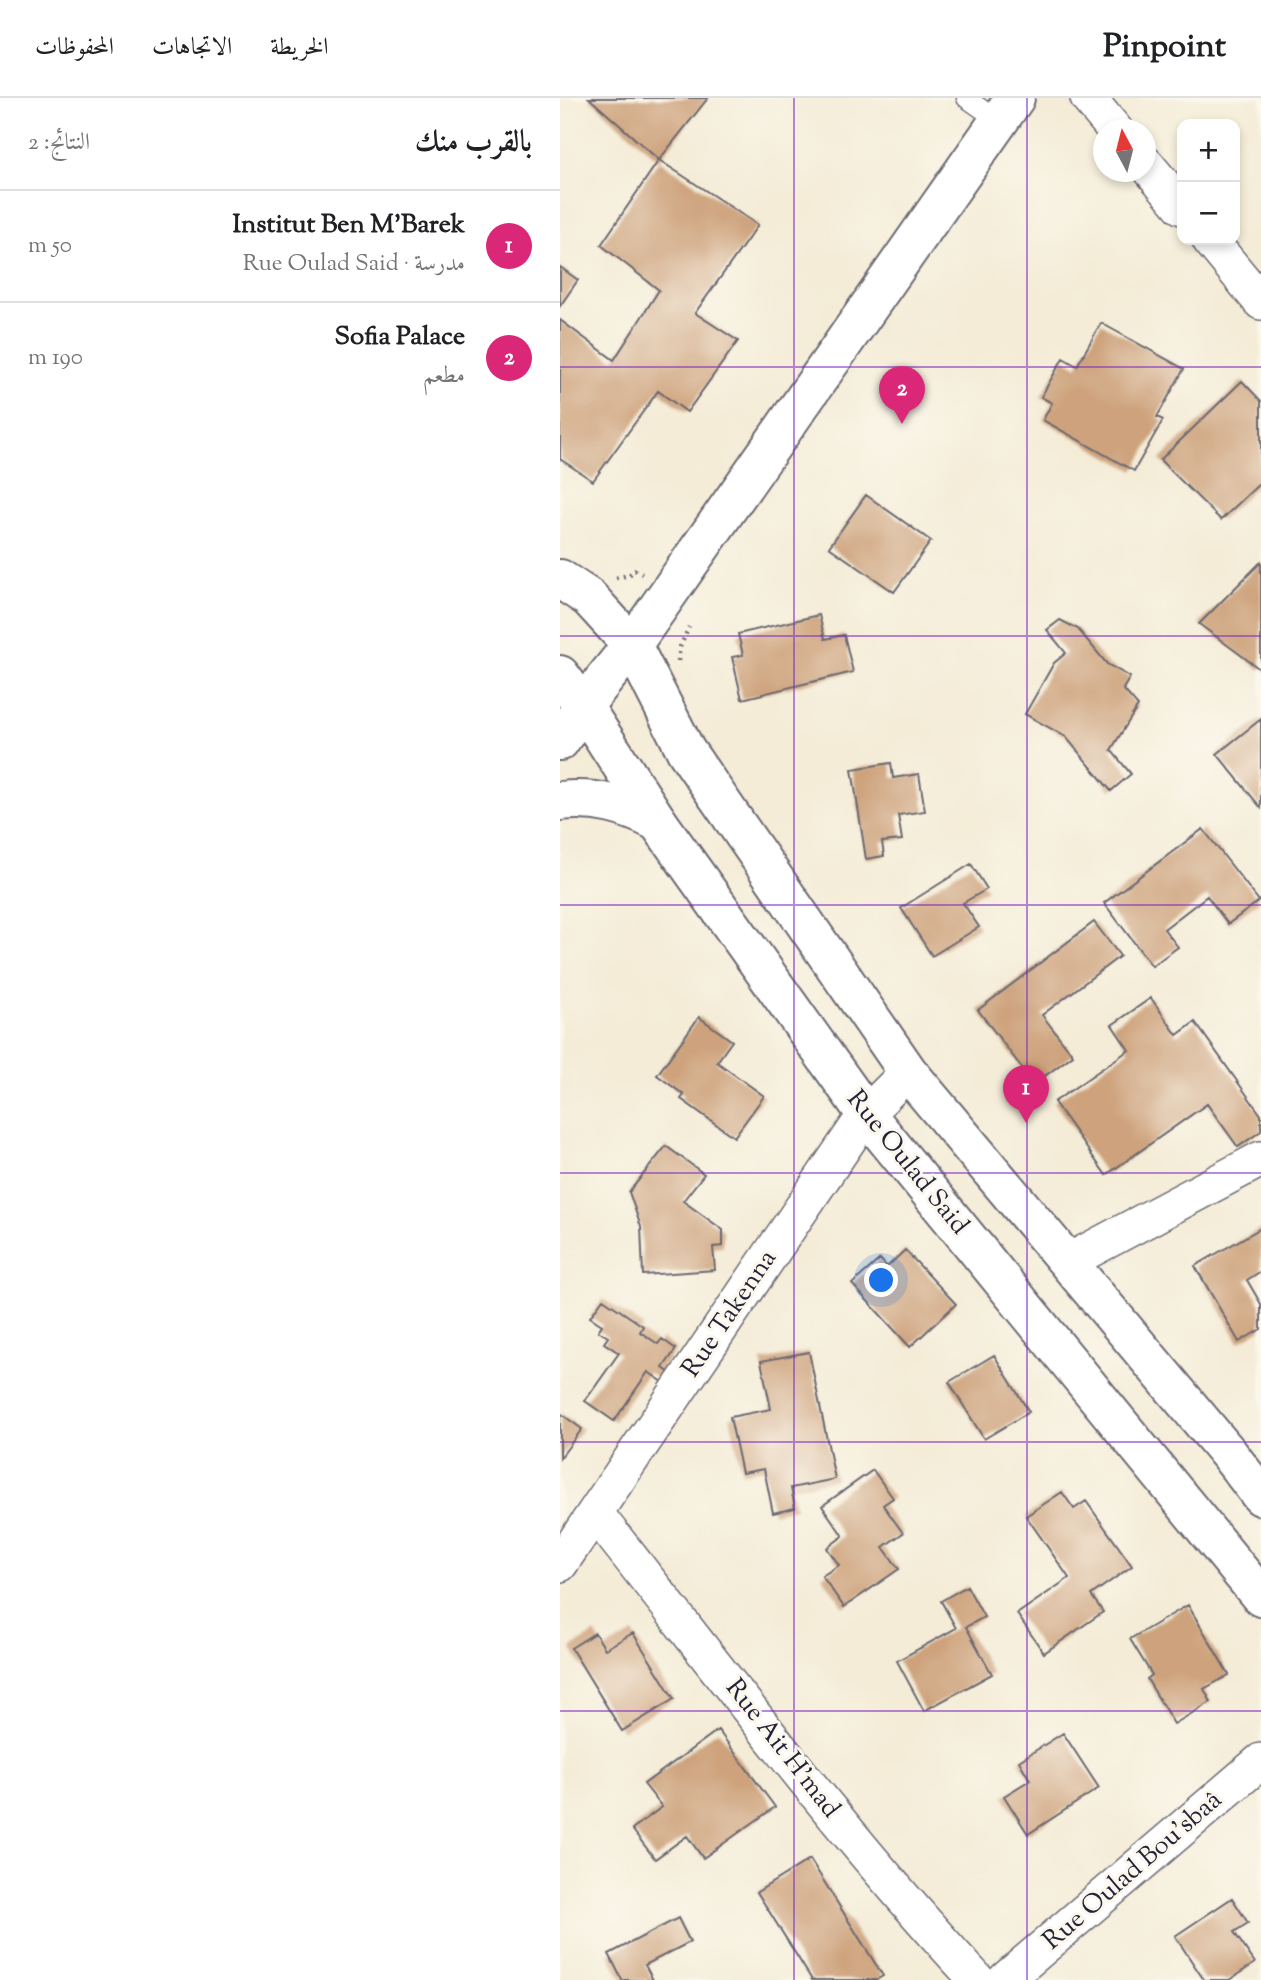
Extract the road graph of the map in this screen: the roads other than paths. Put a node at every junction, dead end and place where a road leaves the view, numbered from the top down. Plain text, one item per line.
1 (965, 98) edge
2 (1088, 98) edge
3 (1007, 110) edge
4 (1106, 119) edge
5 (1156, 176) edge
6 (1177, 201) edge
7 (1215, 245) edge
8 (1257, 289) edge
9 (560, 579) edge
10 (632, 645) junction
11 (560, 675) edge
12 (583, 706) junction
13 (560, 741) edge
14 (560, 801) edge
15 (657, 822) junction
16 (908, 1072) junction
17 (866, 1114) junction
18 (1261, 1159) edge
19 (1067, 1262) junction
20 (1261, 1496) edge
21 (595, 1513) junction
22 (560, 1564) edge
23 (1261, 1597) edge
24 (1261, 1761) edge
25 (1013, 1978) edge
26 (977, 1980) edge

1 - 3 lane
2 - 4 street
3 - 10 street
5 - 6 street
7 - 8 street
9 - 10 street
10 - 12 street
10 - 16 street
11 - 12 street, Rue Oulad Said
12 - 13 street
12 - 15 street, Rue Oulad Said
14 - 15 street
15 - 17 street, Rue Oulad Said
16 - 17 street, Rue Takenna
16 - 19 street
17 - 21 street, Rue Takenna
17 - 23 street, Rue Oulad Said
18 - 19 street
19 - 20 street
21 - 22 street, Rue Takenna
21 - 26 street, Rue Ait H'mad
24 - 25 street, Rue Oulad Bou'sbaâ

